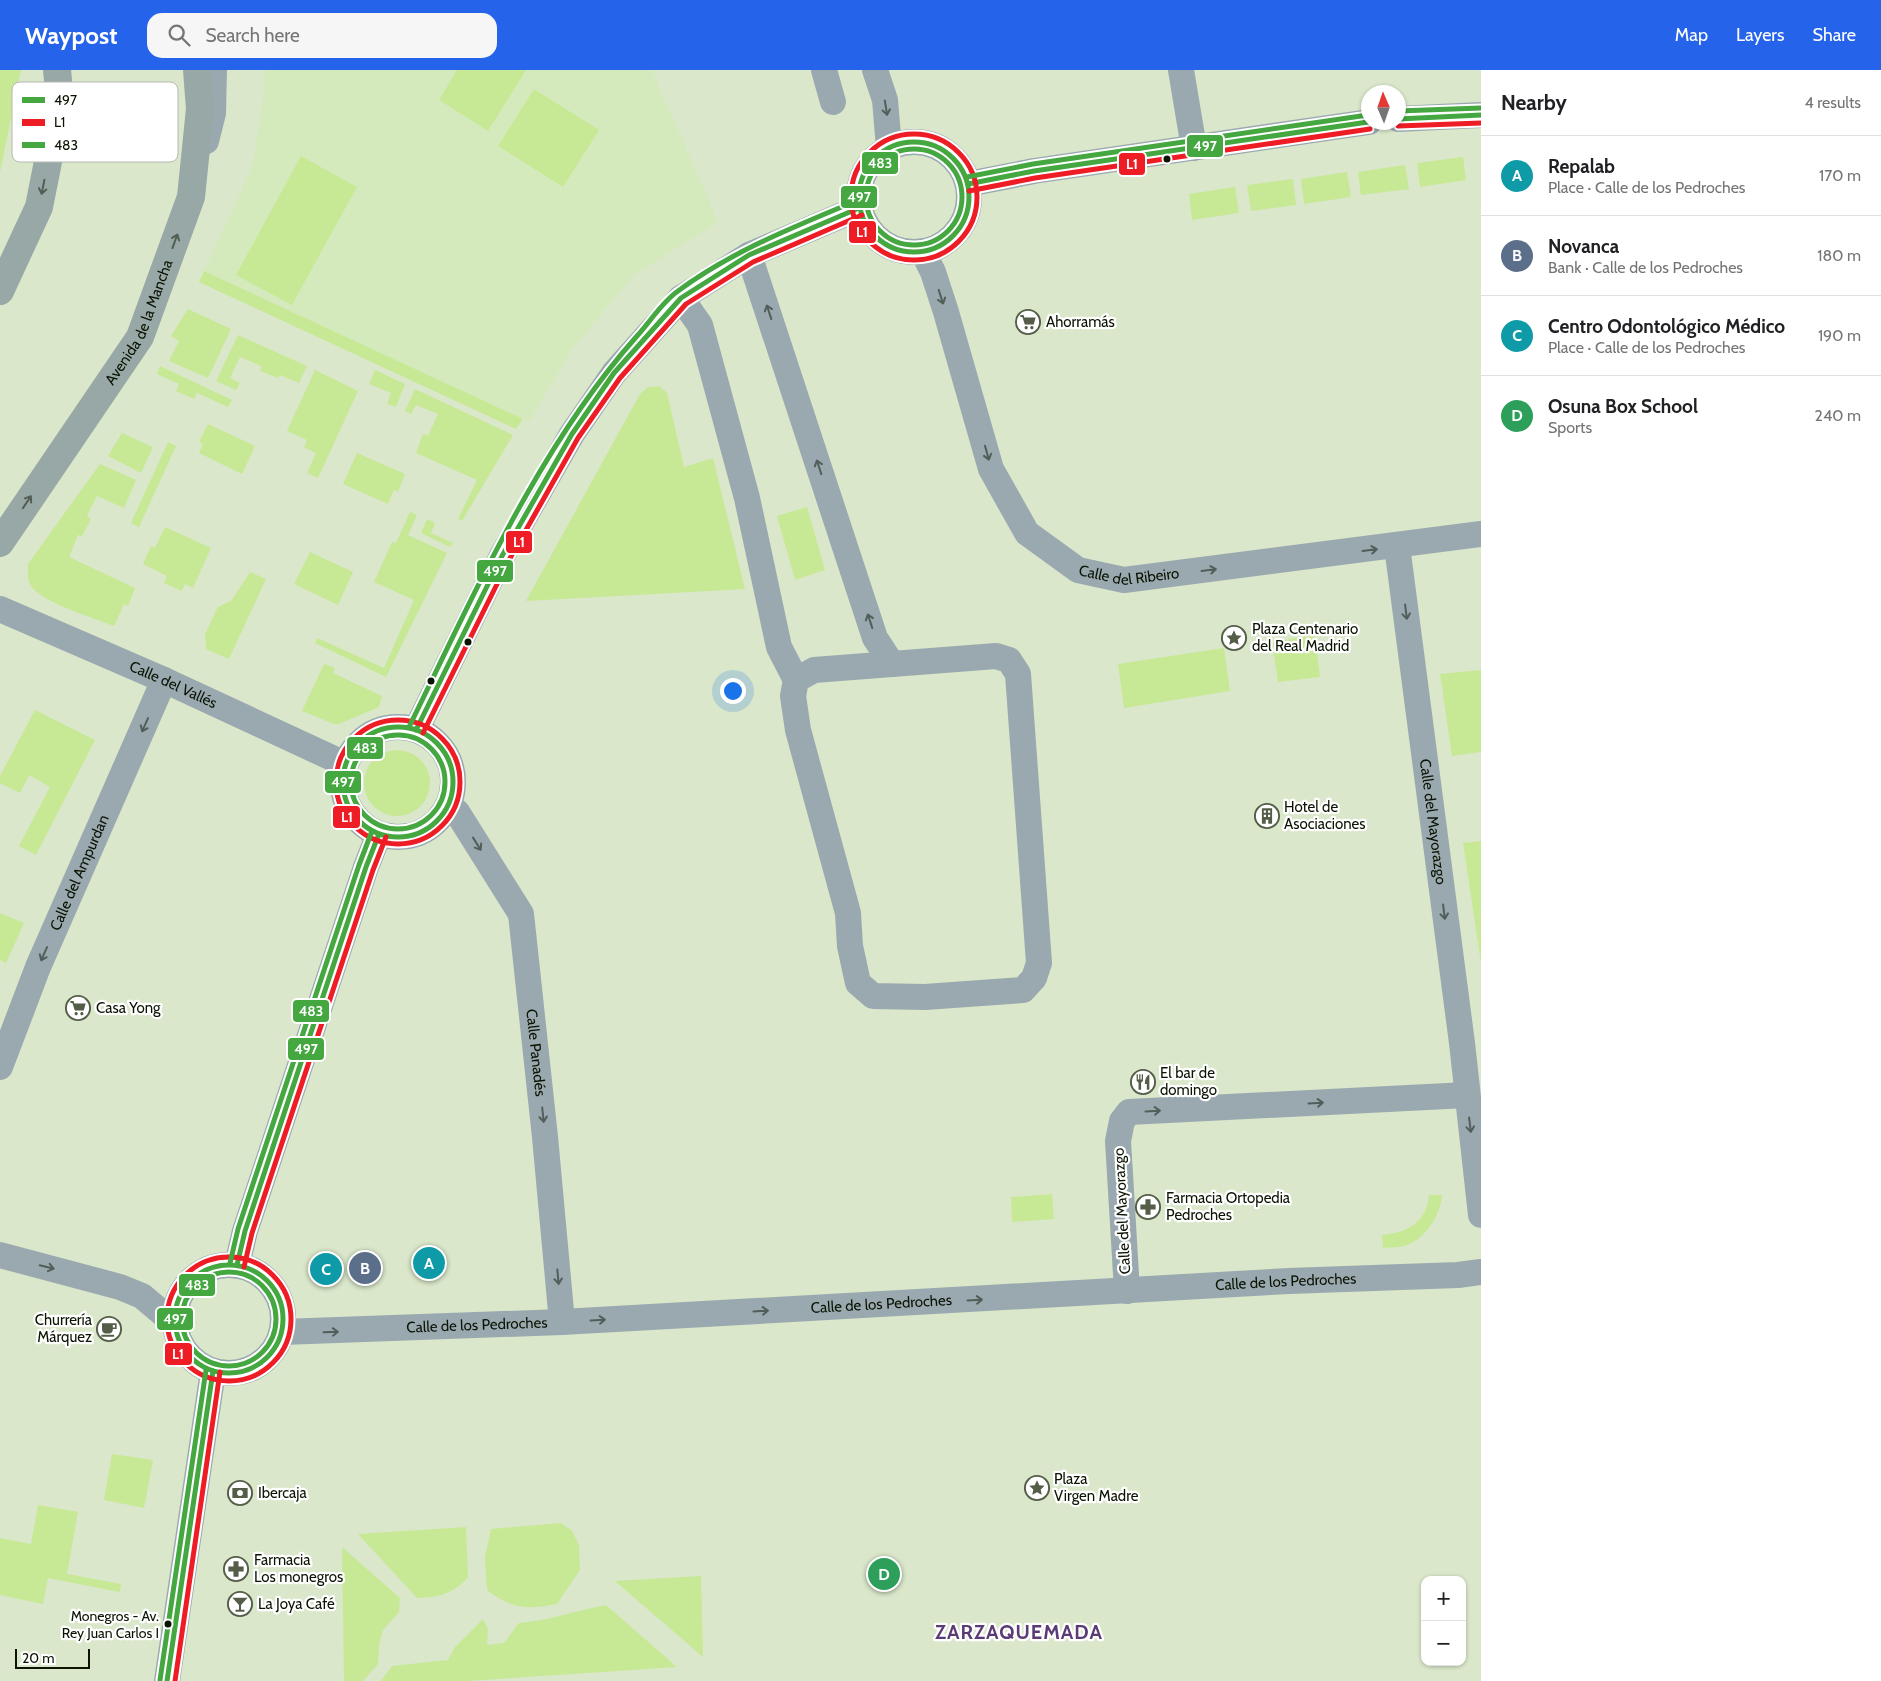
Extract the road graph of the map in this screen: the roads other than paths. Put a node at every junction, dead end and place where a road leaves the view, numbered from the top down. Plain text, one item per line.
1 (197, 70) edge
2 (214, 70) edge
3 (824, 70) edge
4 (875, 70) edge
5 (1181, 70) edge
6 (833, 102) dead end
7 (1481, 116) edge
8 (1406, 119) edge
9 (1361, 123) edge
10 (889, 148) junction
11 (1194, 148) junction
12 (48, 162) edge
13 (968, 184) junction
14 (191, 197) junction
15 (859, 208) junction
16 (923, 252) junction
17 (748, 255) junction
18 (0, 291) edge
19 (681, 298) junction
20 (1481, 534) edge
21 (0, 543) edge
22 (1397, 546) junction
23 (0, 609) edge
24 (892, 664) junction
25 (164, 680) junction
26 (796, 680) junction
27 (416, 730) junction
28 (345, 764) junction
29 (447, 807) junction
30 (379, 834) junction
31 (0, 1067) edge
32 (1467, 1095) junction
33 (1481, 1215) edge
34 (0, 1255) edge
35 (237, 1265) junction
36 (1481, 1272) edge
37 (1126, 1290) junction
38 (562, 1322) junction
39 (174, 1323) junction
40 (282, 1332) junction
41 (213, 1371) junction
42 (167, 1681) edge

1 - 14 main road, Avenida de la Mancha
2 - 14 street
3 - 6 street
4 -> 10 street
5 - 11 street
7 - 8 street
9 - 11 street
10 - 13 street
10 - 15 street
11 - 13 street
12 -> 18 main road
13 - 16 street
21 -> 14 main road, Avenida de la Mancha
15 - 16 street
15 - 17 street
16 -> 22 street, Calle del Ribeiro
17 - 19 street
24 -> 17 street
19 - 26 street
19 - 27 street
20 - 22 street, Calle del Ribeiro
22 -> 32 street, Calle del Mayorazgo
23 - 25 street, Calle del Vallés
24 - 26 street
24 - 26 street
25 - 28 street, Calle del Vallés
25 -> 31 street, Calle del Ampurdan
27 - 28 street
27 - 29 street
28 - 30 street
29 - 30 street
29 -> 38 street, Calle Panadés
30 - 35 street
32 -> 33 street, Calle del Mayorazgo
37 -> 32 street, Calle del Mayorazgo
34 -> 39 street
35 - 39 street
35 - 40 street
36 - 37 street, Calle de los Pedroches
38 -> 37 street, Calle de los Pedroches
40 -> 38 street, Calle de los Pedroches
39 - 41 street
40 - 41 street
41 - 42 street

